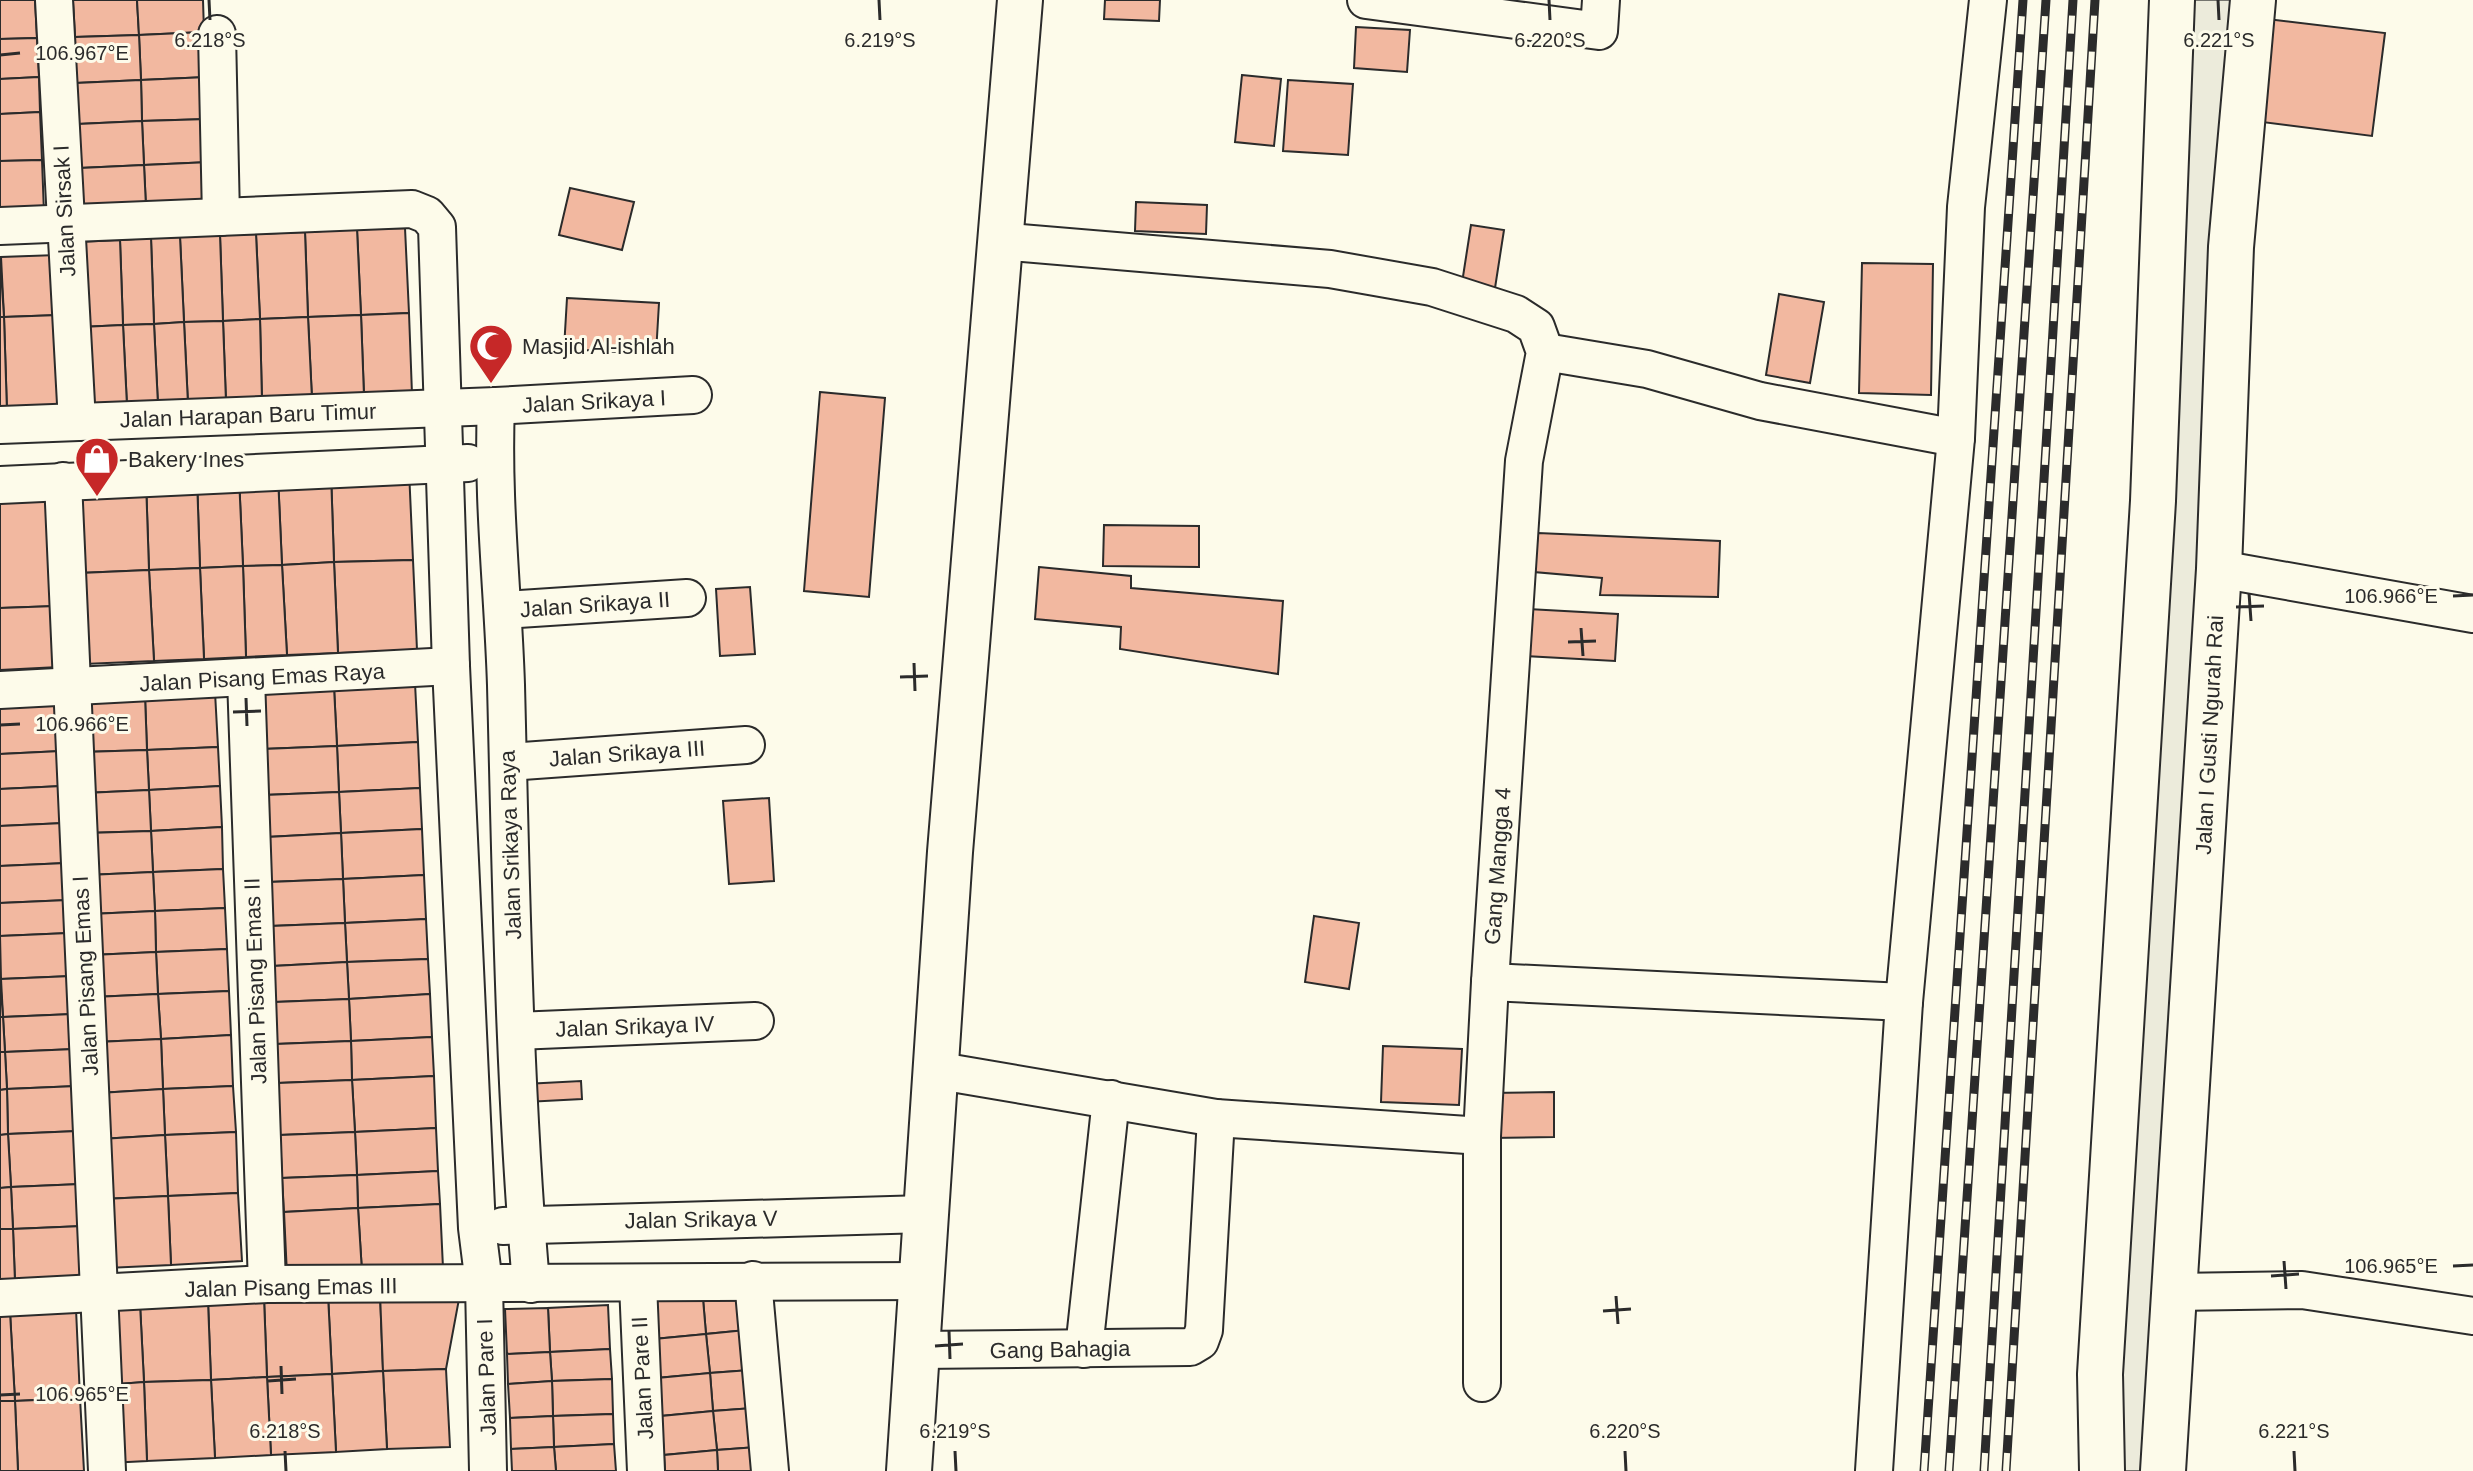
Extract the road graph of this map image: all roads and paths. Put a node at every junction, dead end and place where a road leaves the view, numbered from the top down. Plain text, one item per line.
1 (54, 0) edge
2 (1020, 0) edge
3 (1366, 0) edge
4 (1601, 0) edge
5 (1988, 0) edge
6 (2172, 0) edge
7 (2253, 0) edge
8 (217, 34) dead end
9 (221, 217) junction
10 (64, 223) junction
11 (0, 226) edge
12 (998, 241) junction
13 (1545, 352) junction
14 (693, 395) dead end
15 (496, 406) junction
16 (443, 407) junction
17 (77, 422) junction
18 (0, 425) edge
19 (1956, 438) junction
20 (493, 462) junction
21 (445, 464) junction
22 (63, 481) junction
23 (0, 485) edge
24 (2219, 569) junction
25 (687, 598) dead end
26 (504, 610) junction
27 (2473, 614) edge
28 (451, 666) junction
29 (246, 678) junction
30 (73, 687) junction
31 (0, 690) edge
32 (746, 745) dead end
33 (508, 762) junction
34 (1490, 982) junction
35 (1904, 1002) junction
36 (755, 1021) dead end
37 (516, 1031) junction
38 (934, 1070) junction
39 (1111, 1099) junction
40 (1216, 1118) junction
41 (1482, 1136) junction
42 (925, 1214) junction
43 (526, 1224) junction
44 (477, 1228) junction
45 (753, 1280) junction
46 (921, 1281) junction
47 (267, 1284) junction
48 (484, 1284) junction
49 (531, 1284) junction
50 (638, 1284) junction
51 (2174, 1292) junction
52 (99, 1294) junction
53 (0, 1298) edge
54 (2473, 1316) edge
55 (1084, 1349) junction
56 (919, 1350) junction
57 (1482, 1383) dead end
58 (107, 1471) edge
59 (488, 1471) edge
60 (646, 1471) edge
61 (770, 1471) edge
62 (909, 1471) edge
63 (1874, 1471) edge
64 (2102, 1471) edge
65 (2163, 1471) edge

1 - 10 street, Jalan Sirsak I
2 - 12 main road
3 - 4 street
5 - 19 street
6 - 64 main road
7 - 24 main road, Jalan I Gusti Ngurah Rai
8 - 9 street
9 - 10 street
9 - 16 street
10 - 11 street
10 - 17 street, Jalan Sirsak I
12 - 13 street
12 - 38 main road
13 - 19 street
13 - 34 street, Gang Mangga 4
14 - 15 street, Jalan Srikaya I
15 - 16 street, Jalan Harapan Baru Timur
15 - 20 street, Jalan Srikaya Raya
16 - 17 street, Jalan Harapan Baru Timur
16 - 21 street
17 - 18 street, Jalan Harapan Baru Timur
19 - 35 street
20 - 21 street
20 - 26 street, Jalan Srikaya Raya
21 - 22 street
21 - 28 street
22 - 23 street
22 - 30 street, Jalan Pisang Emas I
24 - 27 street
24 - 51 main road, Jalan I Gusti Ngurah Rai
25 - 26 street, Jalan Srikaya II
26 - 33 street, Jalan Srikaya Raya
28 - 29 street, Jalan Pisang Emas Raya
28 - 44 street
29 - 30 street, Jalan Pisang Emas Raya
29 - 47 street, Jalan Pisang Emas II
30 - 31 street, Jalan Pisang Emas Raya
30 - 52 street, Jalan Pisang Emas I
32 - 33 street, Jalan Srikaya III
33 - 37 street, Jalan Srikaya Raya
34 - 35 street
34 - 41 street, Gang Mangga 4
35 - 63 street
36 - 37 street, Jalan Srikaya IV
37 - 43 street, Jalan Srikaya Raya
38 - 39 street
38 - 42 main road
39 - 40 street
39 - 55 street
40 - 41 street
40 - 55 street, Gang Bahagia
41 - 57 street, Gang Mangga 4
42 - 43 street, Jalan Srikaya V
42 - 46 main road
43 - 44 street, Jalan Srikaya V
43 - 49 street, Jalan Srikaya Raya
44 - 48 street
45 - 46 street
45 - 50 street
45 - 61 street
46 - 56 main road
47 - 48 street, Jalan Pisang Emas III
47 - 52 street, Jalan Pisang Emas III
48 - 49 street
48 - 59 street, Jalan Pare I
49 - 50 street
50 - 60 street, Jalan Pare II
51 - 54 street
51 - 65 main road, Jalan I Gusti Ngurah Rai
52 - 53 street, Jalan Pisang Emas III
52 - 58 street, Jalan Pisang Emas I
55 - 56 street, Gang Bahagia
56 - 62 main road

